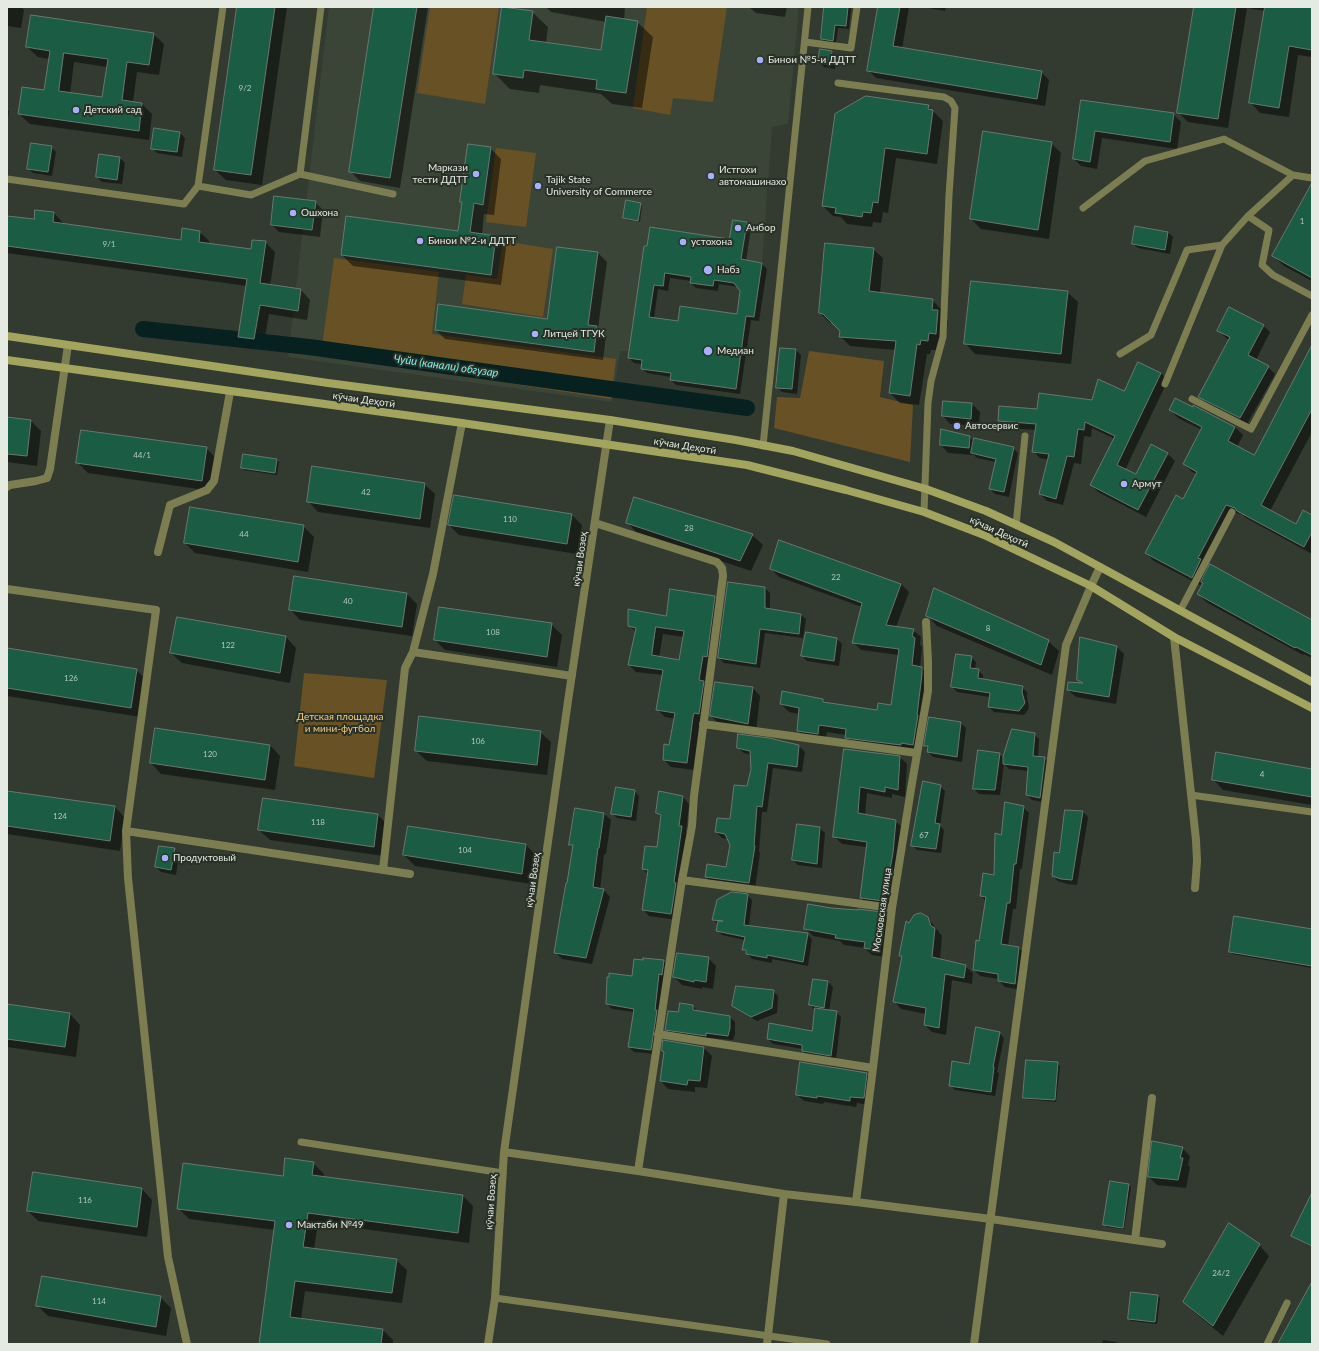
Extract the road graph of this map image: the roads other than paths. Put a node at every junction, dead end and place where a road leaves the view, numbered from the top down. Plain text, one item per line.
1 (223, 7) edge
2 (321, 7) edge
3 (808, 7) edge
4 (857, 7) edge
5 (805, 42) junction
6 (838, 83) dead end
7 (300, 174) junction
8 (1293, 175) junction
9 (1312, 178) edge
10 (7, 179) edge
11 (198, 186) junction
12 (393, 194) dead end
13 (1083, 208) dead end
14 (1248, 216) junction
15 (1222, 245) junction
16 (1312, 296) edge
17 (1312, 315) edge
18 (7, 336) edge
19 (68, 345) junction
20 (1120, 354) dead end
21 (7, 360) edge
22 (64, 368) junction
23 (1164, 384) dead end
24 (230, 392) junction
25 (1192, 399) dead end
26 (610, 420) junction
27 (462, 423) junction
28 (1025, 436) dead end
29 (606, 444) junction
30 (763, 446) junction
31 (7, 487) edge
32 (926, 489) junction
33 (924, 512) junction
34 (1232, 512) dead end
35 (595, 523) junction
36 (1016, 525) junction
37 (158, 552) dead end
38 (1100, 568) junction
39 (1091, 586) junction
40 (7, 589) edge
41 (1180, 611) junction
42 (926, 622) dead end
43 (1174, 637) junction
44 (413, 652) junction
45 (572, 676) junction
46 (1312, 682) edge
47 (1312, 708) edge
48 (703, 724) junction
49 (917, 753) junction
50 (1191, 795) junction
51 (1312, 812) edge
52 (126, 831) junction
53 (383, 870) junction
54 (410, 874) dead end
55 (682, 880) junction
56 (1195, 888) dead end
57 (892, 908) junction
58 (658, 1034) junction
59 (873, 1068) junction
60 (1152, 1098) dead end
61 (301, 1142) dead end
62 (504, 1152) junction
63 (638, 1171) junction
64 (503, 1173) junction
65 (784, 1194) junction
66 (856, 1202) junction
67 (991, 1219) junction
68 (1136, 1240) junction
69 (1162, 1244) dead end
70 (495, 1298) junction
71 (1287, 1303) dead end
72 (767, 1340) edge
73 (187, 1344) edge
74 (488, 1344) edge
75 (827, 1344) edge
76 (974, 1344) edge
77 (1267, 1344) edge

1 - 11 lane
2 - 7 lane
3 - 5 lane
4 - 5 lane
5 - 30 lane
6 - 32 lane
7 - 11 lane
7 - 12 lane
8 - 9 lane
8 - 13 lane
8 - 14 lane
10 - 11 lane
14 - 15 lane
14 - 16 lane
15 - 20 lane
15 - 23 lane
17 - 25 lane
18 - 19 street, кӯчаи Деҳотӣ
19 - 22 street
19 - 26 street, кӯчаи Деҳотӣ
21 - 22 street, кӯчаи Деҳотӣ
22 - 24 street, кӯчаи Деҳотӣ
22 - 31 street
24 - 27 street, кӯчаи Деҳотӣ
24 - 37 street
26 - 29 street, кӯчаи Возеҳ
26 - 30 street, кӯчаи Деҳотӣ
27 - 29 street, кӯчаи Деҳотӣ
27 - 44 street
28 - 36 lane
29 - 33 street, кӯчаи Деҳотӣ
29 - 35 street, кӯчаи Возеҳ
30 - 32 street, кӯчаи Деҳотӣ
32 - 33 lane
32 - 36 street, кӯчаи Деҳотӣ
33 - 39 street, кӯчаи Деҳотӣ
34 - 41 lane
35 - 45 street, кӯчаи Возеҳ
35 - 48 street
36 - 38 street, кӯчаи Деҳотӣ
38 - 39 street
38 - 41 street, кӯчаи Деҳотӣ
39 - 43 street, кӯчаи Деҳотӣ
39 - 67 street
40 - 52 street
41 - 46 street, кӯчаи Деҳотӣ
42 - 49 street, Московская улица
43 - 47 street, кӯчаи Деҳотӣ
43 - 50 street
44 - 45 street
44 - 53 street
45 - 62 street, кӯчаи Возеҳ
48 - 49 street
48 - 55 street
49 - 57 street, Московская улица
50 - 51 lane
50 - 56 street
52 - 53 street
52 - 73 street
53 - 54 street
55 - 57 street
55 - 58 street
57 - 59 street, Московская улица
58 - 59 street
58 - 63 street
59 - 66 street, Московская улица
60 - 68 street
61 - 64 lane
62 - 63 street
62 - 64 street, кӯчаи Возеҳ
63 - 65 street
64 - 70 street, кӯчаи Возеҳ
65 - 66 street
65 - 72 street
66 - 67 street
67 - 68 street
67 - 76 street
68 - 69 street
70 - 72 lane
70 - 74 street, кӯчаи Возеҳ
71 - 77 lane
72 - 75 lane

